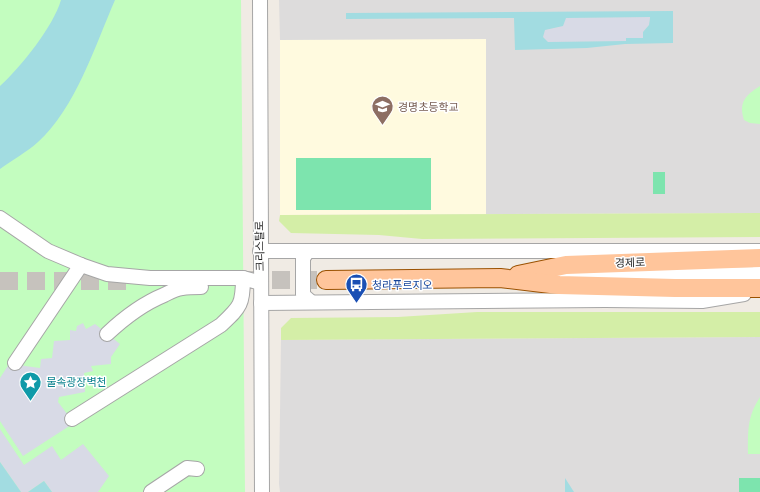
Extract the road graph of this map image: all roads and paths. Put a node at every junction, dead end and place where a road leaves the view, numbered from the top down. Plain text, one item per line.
1 (260, 0) edge
2 (2, 220) edge
3 (760, 250) edge
4 (260, 251) junction
5 (308, 251) junction
6 (760, 258) edge
7 (81, 265) junction
8 (760, 274) edge
9 (508, 277) junction
10 (326, 280) tunnel mouth
11 (243, 282) junction
12 (261, 283) junction
13 (760, 288) edge
14 (760, 291) edge
15 (311, 302) junction
16 (261, 303) junction
17 (107, 334) dead end
18 (16, 362) dead end
19 (72, 419) dead end
20 (197, 469) dead end
21 (151, 492) edge
22 (262, 492) edge

1 - 4 street, 크리스탈로
2 - 7 street
3 - 5 street
4 - 5 street
4 - 12 street, 크리스탈로
5 - 15 street
6 - 9 main road, 경제로
7 - 11 street
7 - 18 street
8 - 9 street
9 - 10 main road, 경제로
9 - 13 main road, 경제로
11 - 12 street
11 - 17 street
11 - 19 street
12 - 16 street, 크리스탈로
14 - 15 street
15 - 16 street
16 - 22 street, 크리스탈로
20 - 21 street

